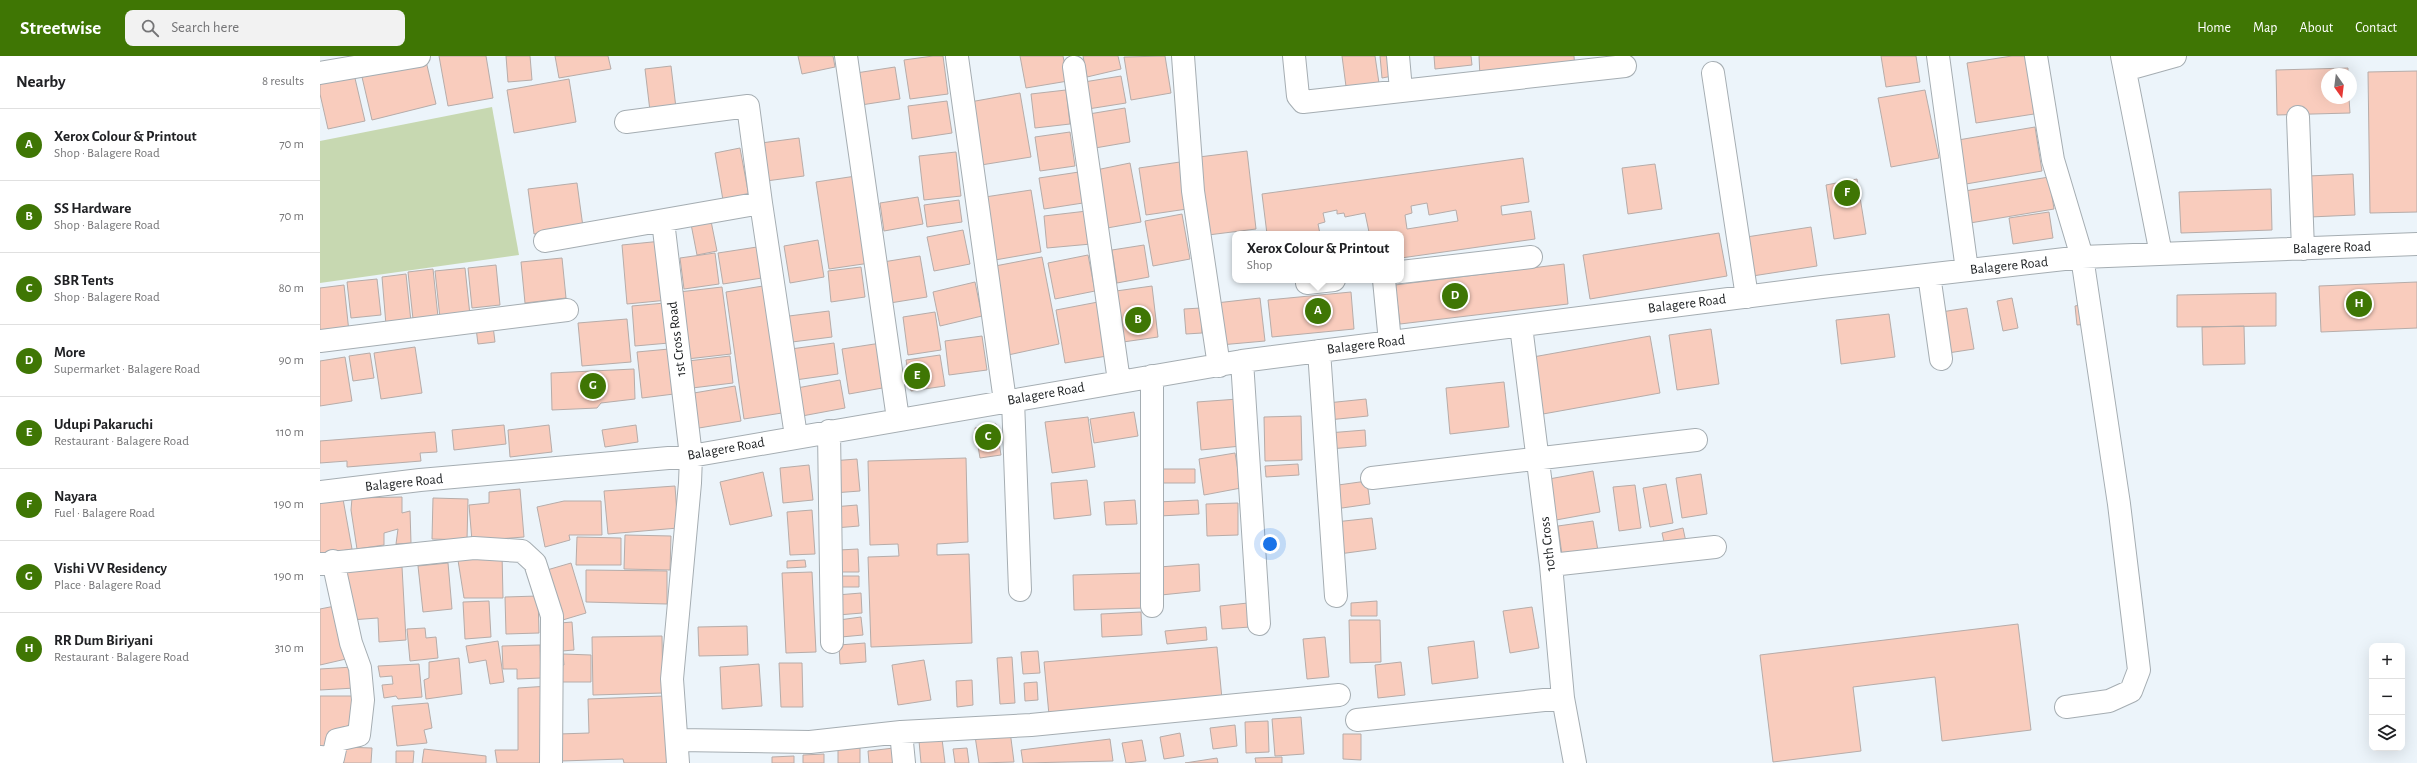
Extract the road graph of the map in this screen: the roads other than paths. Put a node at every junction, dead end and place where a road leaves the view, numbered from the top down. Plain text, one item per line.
1 (420, 56) edge
2 (846, 56) edge
3 (1183, 56) edge
4 (1294, 56) edge
5 (1398, 56) edge
6 (1938, 56) edge
7 (2036, 56) edge
8 (2175, 56) edge
9 (957, 57) edge
10 (2124, 63) edge
11 (1625, 66) dead end
12 (1074, 67) dead end
13 (320, 73) edge
14 (1712, 73) dead end
15 (1401, 90) junction
16 (2298, 117) dead end
17 (626, 122) dead end
18 (760, 203) junction
19 (664, 222) junction
20 (545, 241) dead end
21 (2417, 244) edge
22 (2303, 249) junction
23 (2161, 254) junction
24 (1531, 257) dead end
25 (2082, 257) junction
26 (1967, 270) junction
27 (1404, 272) edge
28 (1929, 275) junction
29 (1384, 283) edge
30 (1746, 297) junction
31 (568, 310) dead end
32 (1521, 326) junction
33 (320, 341) edge
34 (1390, 342) junction
35 (1319, 351) junction
36 (1940, 359) dead end
37 (1242, 361) junction
38 (1218, 366) junction
39 (1152, 376) junction
40 (1119, 381) junction
41 (1009, 401) junction
42 (898, 419) junction
43 (829, 431) junction
44 (796, 436) junction
45 (1696, 440) dead end
46 (691, 456) junction
47 (1537, 458) junction
48 (1372, 478) dead end
49 (320, 492) edge
50 (1715, 547) dead end
51 (326, 563) edge
52 (1551, 565) junction
53 (1020, 590) dead end
54 (1336, 596) dead end
55 (1152, 606) dead end
56 (1259, 624) dead end
57 (832, 642) dead end
58 (1339, 694) dead end
59 (1563, 698) junction
60 (2066, 707) dead end
61 (1357, 720) dead end
62 (901, 732) junction
63 (678, 740) junction
64 (320, 757) edge
65 (551, 763) edge
66 (678, 763) edge
67 (904, 763) edge
68 (1575, 763) edge

1 - 13 street
2 - 42 street
3 - 38 street
4 - 15 street
5 - 15 street
6 - 26 street
7 - 25 street
8 - 10 street
9 - 41 street
10 - 23 street
11 - 15 street
12 - 40 street
14 - 30 street
16 - 22 street
17 - 18 street
18 - 19 street
18 - 44 street
19 - 20 street
19 - 46 street, 1st Cross Road
21 - 22 street, Balagere Road
22 - 23 street, Balagere Road
23 - 25 street, Balagere Road
24 - 27 street
25 - 26 street, Balagere Road
25 - 60 street
26 - 28 street, Balagere Road
28 - 30 street, Balagere Road
28 - 36 street
29 - 34 street
30 - 32 street, Balagere Road
31 - 33 street
32 - 34 street, Balagere Road
32 - 47 street, 10th Cross
34 - 35 street, Balagere Road
35 - 37 street, Balagere Road
35 - 54 street
37 - 38 street, Balagere Road
37 - 56 street
38 - 39 street, Balagere Road
39 - 40 street, Balagere Road
39 - 55 street
40 - 41 street, Balagere Road
41 - 42 street, Balagere Road
41 - 53 street
42 - 43 street, Balagere Road
43 - 44 street, Balagere Road
43 - 57 street
44 - 46 street, Balagere Road
45 - 47 street
46 - 49 street, Balagere Road
46 - 63 street, 1st Cross Road
47 - 48 street
47 - 52 street, 10th Cross
50 - 52 street
51 - 64 street
51 - 65 street
52 - 59 street, 10th Cross
58 - 62 street
59 - 61 street
59 - 68 street, 10th Cross
62 - 63 street
62 - 67 street
63 - 66 street, 1st Cross Road

